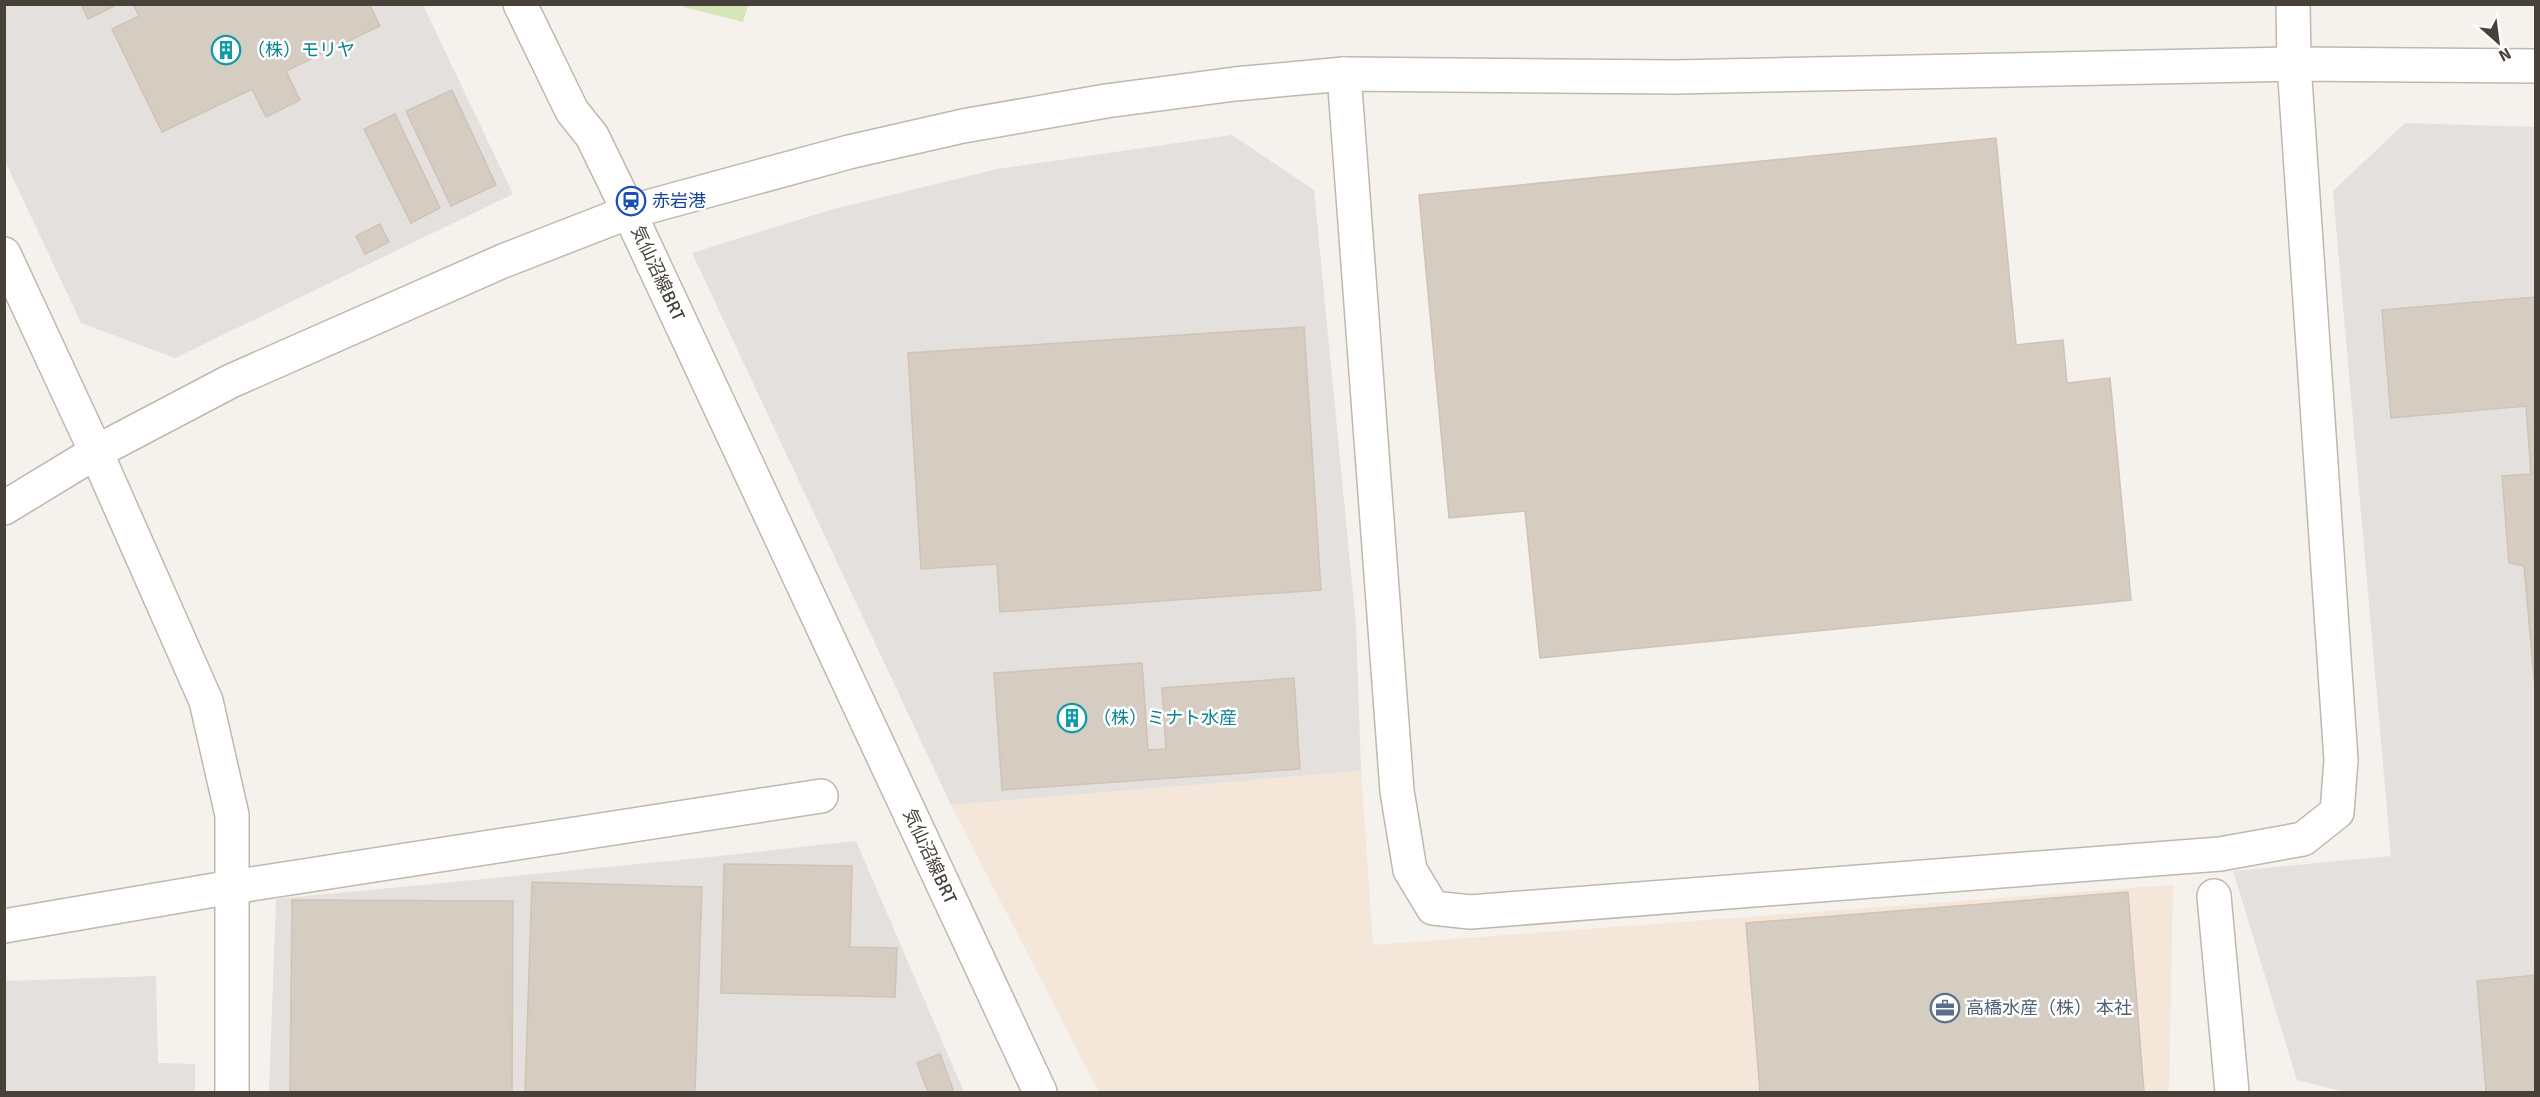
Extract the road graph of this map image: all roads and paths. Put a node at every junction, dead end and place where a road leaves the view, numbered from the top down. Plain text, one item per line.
1 (520, 4) edge
2 (542, 4) edge
3 (2293, 4) edge
4 (2294, 64) junction
5 (2535, 66) edge
6 (1344, 74) junction
7 (592, 136) junction
8 (629, 212) junction
9 (4, 255) edge
10 (96, 452) junction
11 (4, 508) edge
12 (821, 796) dead end
13 (232, 887) junction
14 (2214, 896) dead end
15 (4, 926) edge
16 (232, 1092) edge
17 (1040, 1092) edge
18 (2232, 1092) edge

1 - 7 street, 気仙沼線BRT
2 - 7 street, 気仙沼線BRT
3 - 4 street
4 - 5 street
4 - 6 street
4 - 6 street
6 - 8 street
7 - 8 street, 気仙沼線BRT
8 - 10 street
8 - 17 street, 気仙沼線BRT
9 - 10 street
10 - 11 street
10 - 13 street
12 - 13 street
13 - 15 street
13 - 16 street
14 - 18 street

